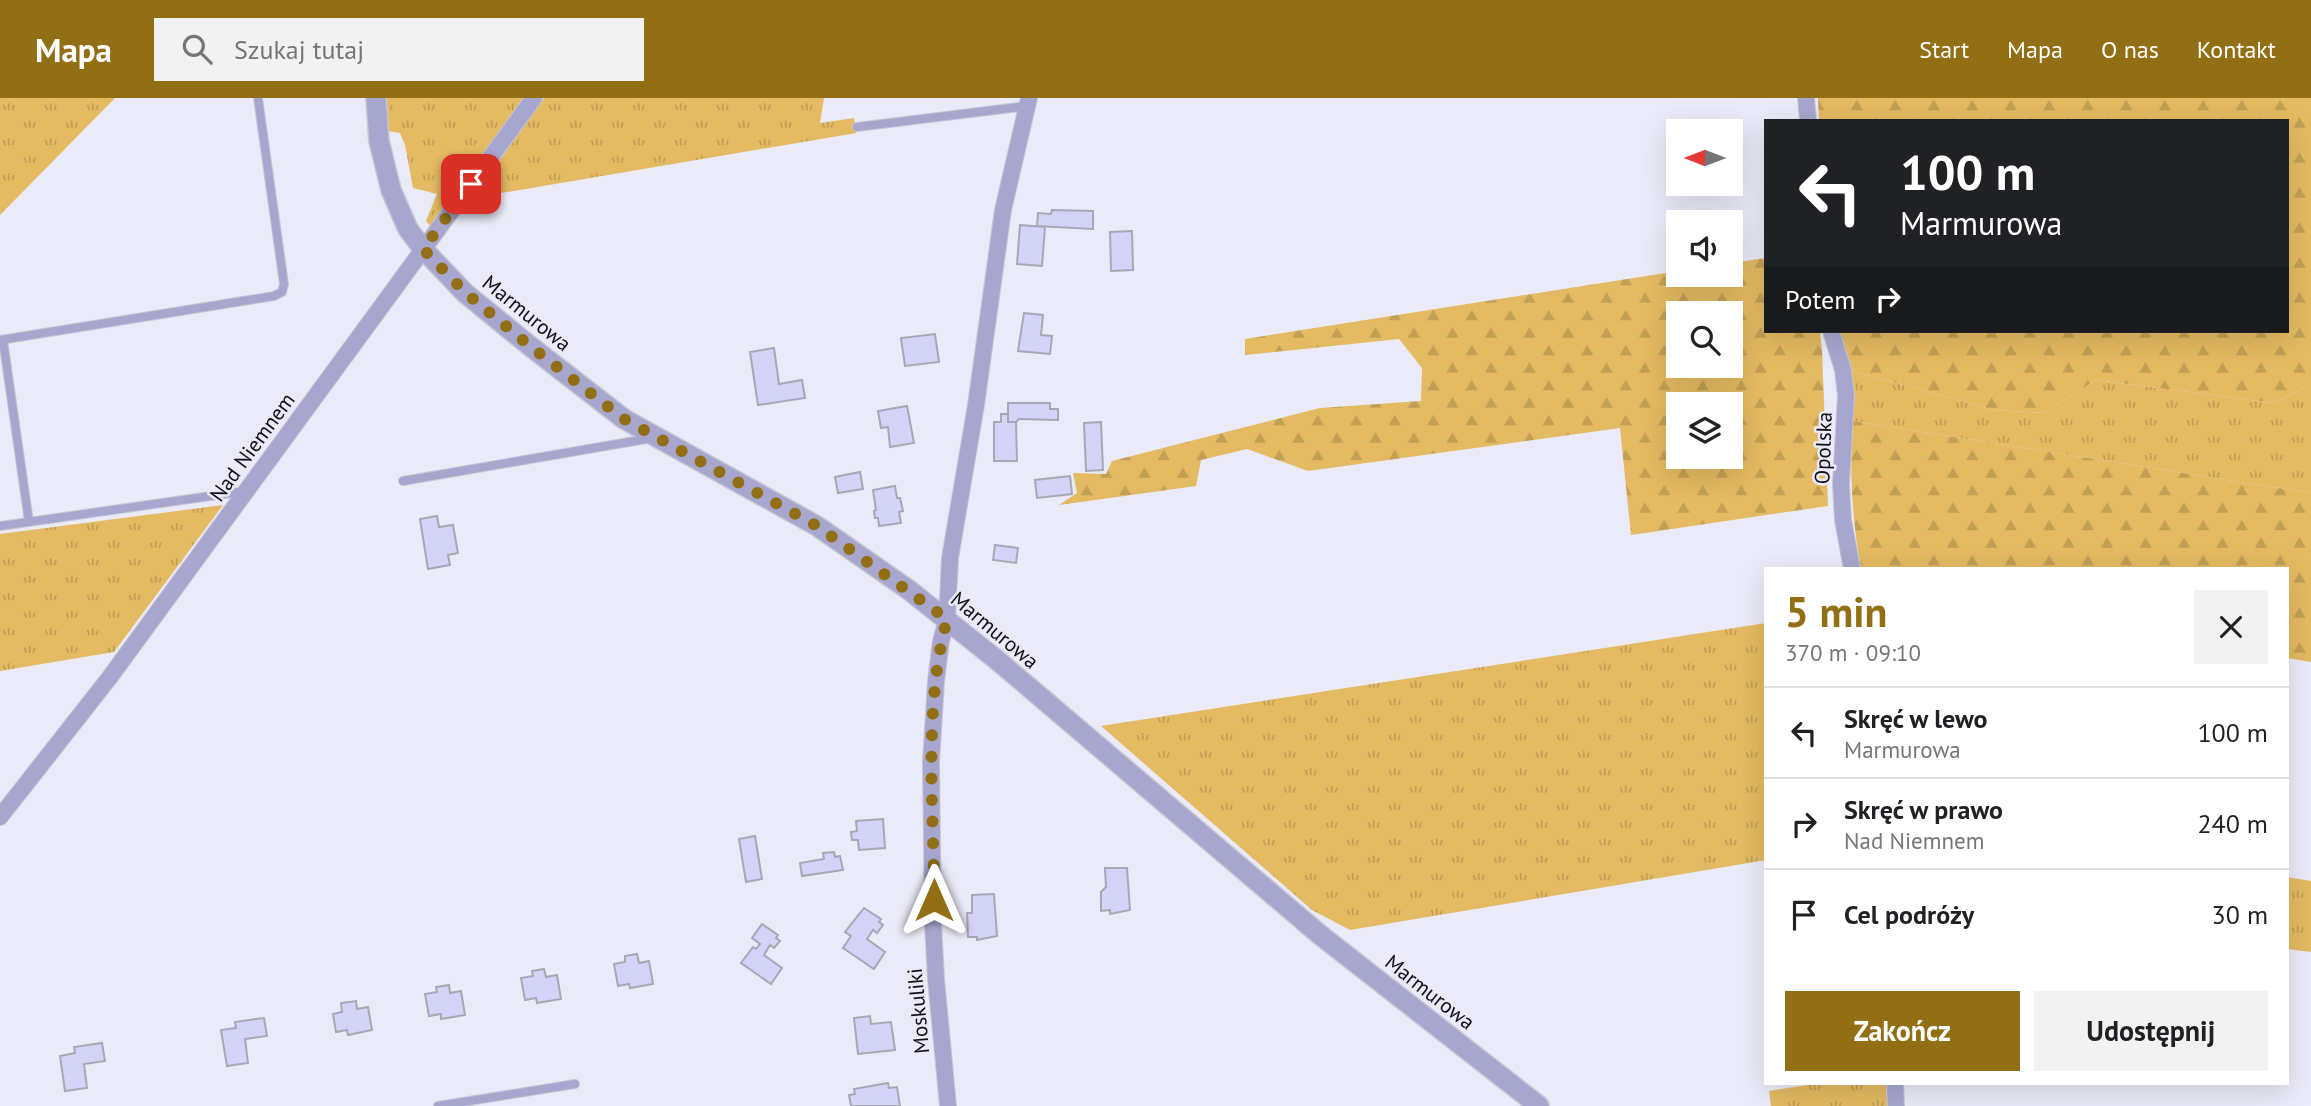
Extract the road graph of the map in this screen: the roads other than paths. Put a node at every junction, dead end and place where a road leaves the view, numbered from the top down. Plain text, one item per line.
1 (258, 98) edge
2 (376, 98) edge
3 (534, 98) edge
4 (1806, 98) edge
5 (1028, 102) edge
6 (1808, 119) edge
7 (857, 127) dead end
8 (423, 249) junction
9 (1832, 333) edge
10 (1, 340) edge
11 (656, 437) junction
12 (403, 481) dead end
13 (246, 491) junction
14 (29, 522) junction
15 (0, 526) edge
16 (1852, 567) edge
17 (947, 619) junction
18 (0, 817) edge
19 (575, 1084) dead end
20 (1895, 1085) edge
21 (438, 1106) edge
22 (948, 1106) edge
23 (1539, 1106) edge
24 (1896, 1106) edge

1 - 10 lane
2 - 8 street, Marmurowa
3 - 8 street, Nad Niemnem
4 - 6 street
5 - 7 lane
5 - 17 street, Moskuliki
8 - 11 street, Marmurowa
8 - 13 street, Nad Niemnem
9 - 16 street, Opolska
10 - 14 lane
11 - 12 lane
11 - 17 street, Marmurowa
13 - 14 lane
13 - 18 street, Nad Niemnem
14 - 15 lane
17 - 22 street, Moskuliki
17 - 23 street, Marmurowa
19 - 21 lane
20 - 24 street

